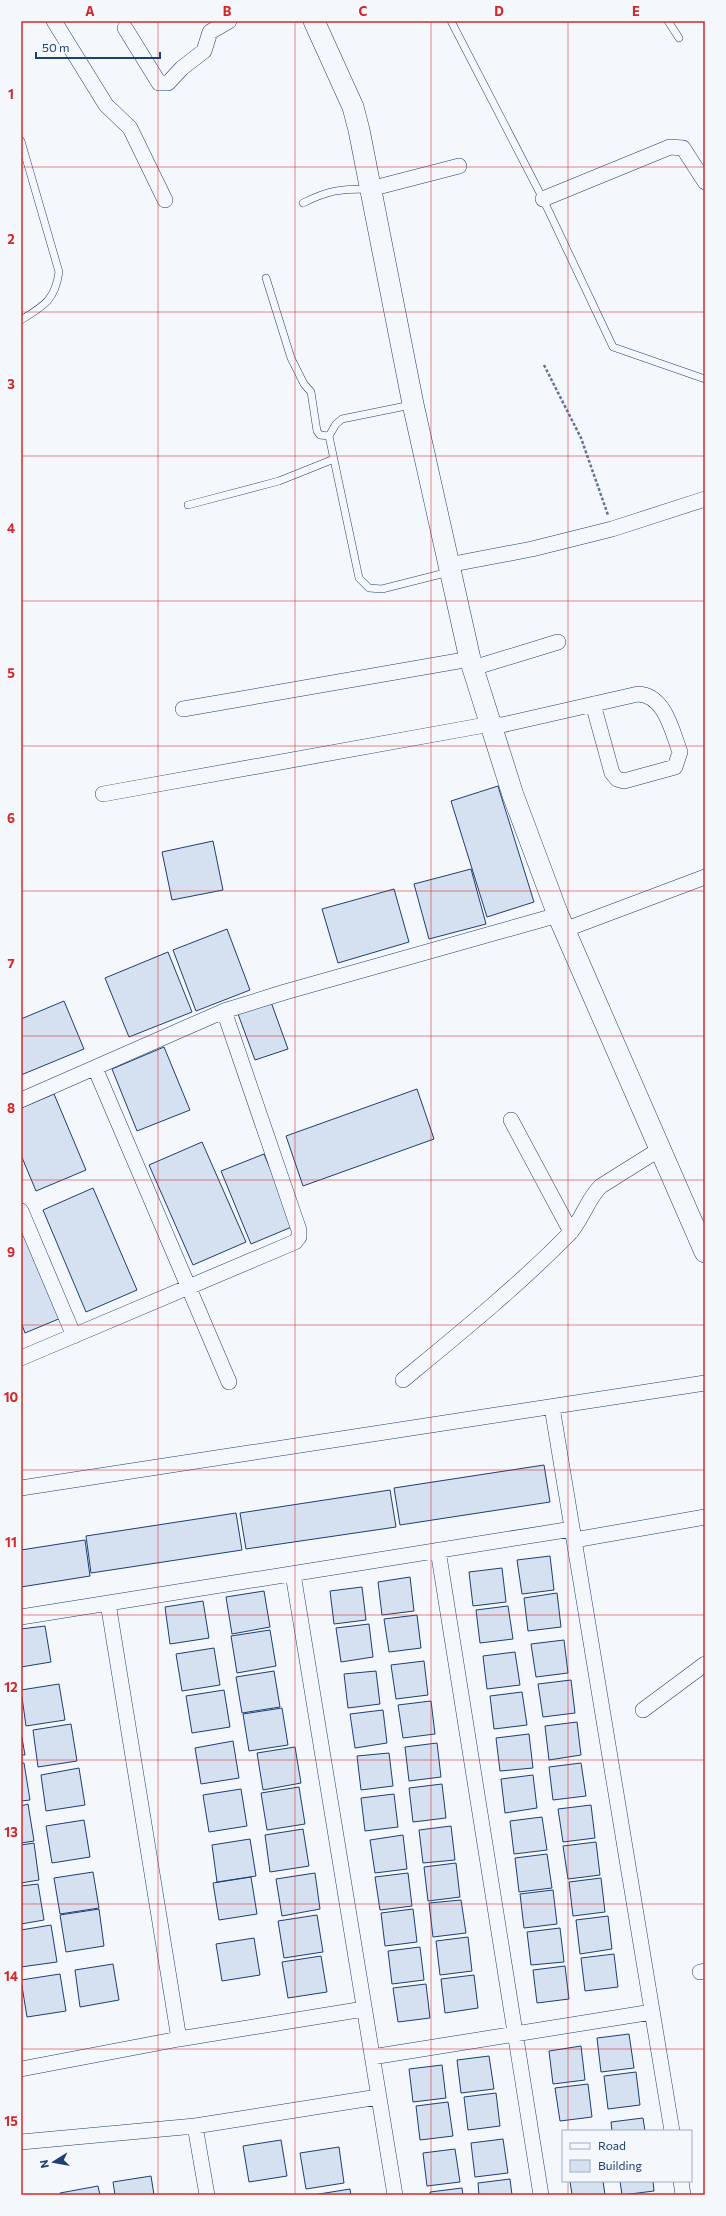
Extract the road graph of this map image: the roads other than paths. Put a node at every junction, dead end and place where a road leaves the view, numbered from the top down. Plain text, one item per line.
1 (54, 21) edge
2 (229, 21) edge
3 (314, 21) edge
4 (451, 21) edge
5 (668, 21) edge
6 (125, 28) dead end
7 (679, 38) dead end
8 (21, 141) edge
9 (699, 162) edge
10 (458, 166) dead end
11 (705, 182) edge
12 (370, 189) junction
13 (543, 199) junction
14 (165, 200) dead end
15 (303, 203) dead end
16 (266, 278) dead end
17 (21, 320) edge
18 (705, 379) edge
19 (413, 404) junction
20 (329, 436) junction
21 (334, 459) junction
22 (705, 499) edge
23 (188, 505) dead end
24 (449, 568) junction
25 (558, 642) dead end
26 (471, 663) junction
27 (593, 704) junction
28 (183, 709) dead end
29 (490, 724) junction
30 (103, 794) dead end
31 (705, 877) edge
32 (561, 923) junction
33 (224, 1011) junction
34 (95, 1068) junction
35 (21, 1100) edge
36 (511, 1120) dead end
37 (660, 1149) junction
38 (21, 1211) edge
39 (571, 1232) junction
40 (705, 1252) edge
41 (190, 1287) junction
42 (74, 1336) junction
43 (21, 1358) edge
44 (403, 1380) dead end
45 (229, 1382) dead end
46 (705, 1383) edge
47 (552, 1407) junction
48 (21, 1488) edge
49 (705, 1517) edge
50 (573, 1534) junction
51 (438, 1550) junction
52 (293, 1574) junction
53 (108, 1603) junction
54 (21, 1618) edge
55 (705, 1664) edge
56 (643, 1710) dead end
57 (364, 2009) junction
58 (652, 2012) junction
59 (516, 2034) junction
60 (179, 2039) junction
61 (372, 2057) junction
62 (21, 2069) edge
63 (378, 2097) junction
64 (195, 2126) junction
65 (672, 2130) edge
66 (21, 2142) edge
67 (681, 2182) edge
68 (206, 2195) edge
69 (395, 2195) edge
70 (541, 2195) edge
71 (683, 2195) edge

1 - 14 street
2 - 6 street
3 - 12 street
4 - 13 lane
5 - 7 lane
8 - 17 lane
9 - 11 street
9 - 13 street
10 - 12 street
12 - 15 lane
12 - 19 street
13 - 18 lane
16 - 20 lane
19 - 20 lane
19 - 24 street
20 - 21 lane
21 - 23 lane
21 - 24 lane
22 - 24 street
24 - 26 street
25 - 26 street
26 - 28 street
26 - 29 street
27 - 27 street
27 - 29 street
29 - 30 street
29 - 32 street
31 - 32 street
32 - 33 street
32 - 37 street
33 - 34 street
33 - 41 street
34 - 35 street
34 - 41 street
36 - 39 street
37 - 39 street
37 - 40 street
38 - 42 street
39 - 44 street
41 - 42 street
41 - 45 street
42 - 43 street
46 - 47 street
47 - 48 street
47 - 50 street
49 - 50 street
50 - 51 street
50 - 58 street
51 - 52 street
51 - 59 street
52 - 53 street
52 - 57 street
53 - 54 street
53 - 60 street
55 - 56 street
57 - 60 street
57 - 61 street
58 - 59 street
58 - 65 street
59 - 61 street
59 - 70 street
60 - 62 street
61 - 63 street
63 - 64 street
63 - 69 street
64 - 66 street
64 - 68 street
67 - 71 street

